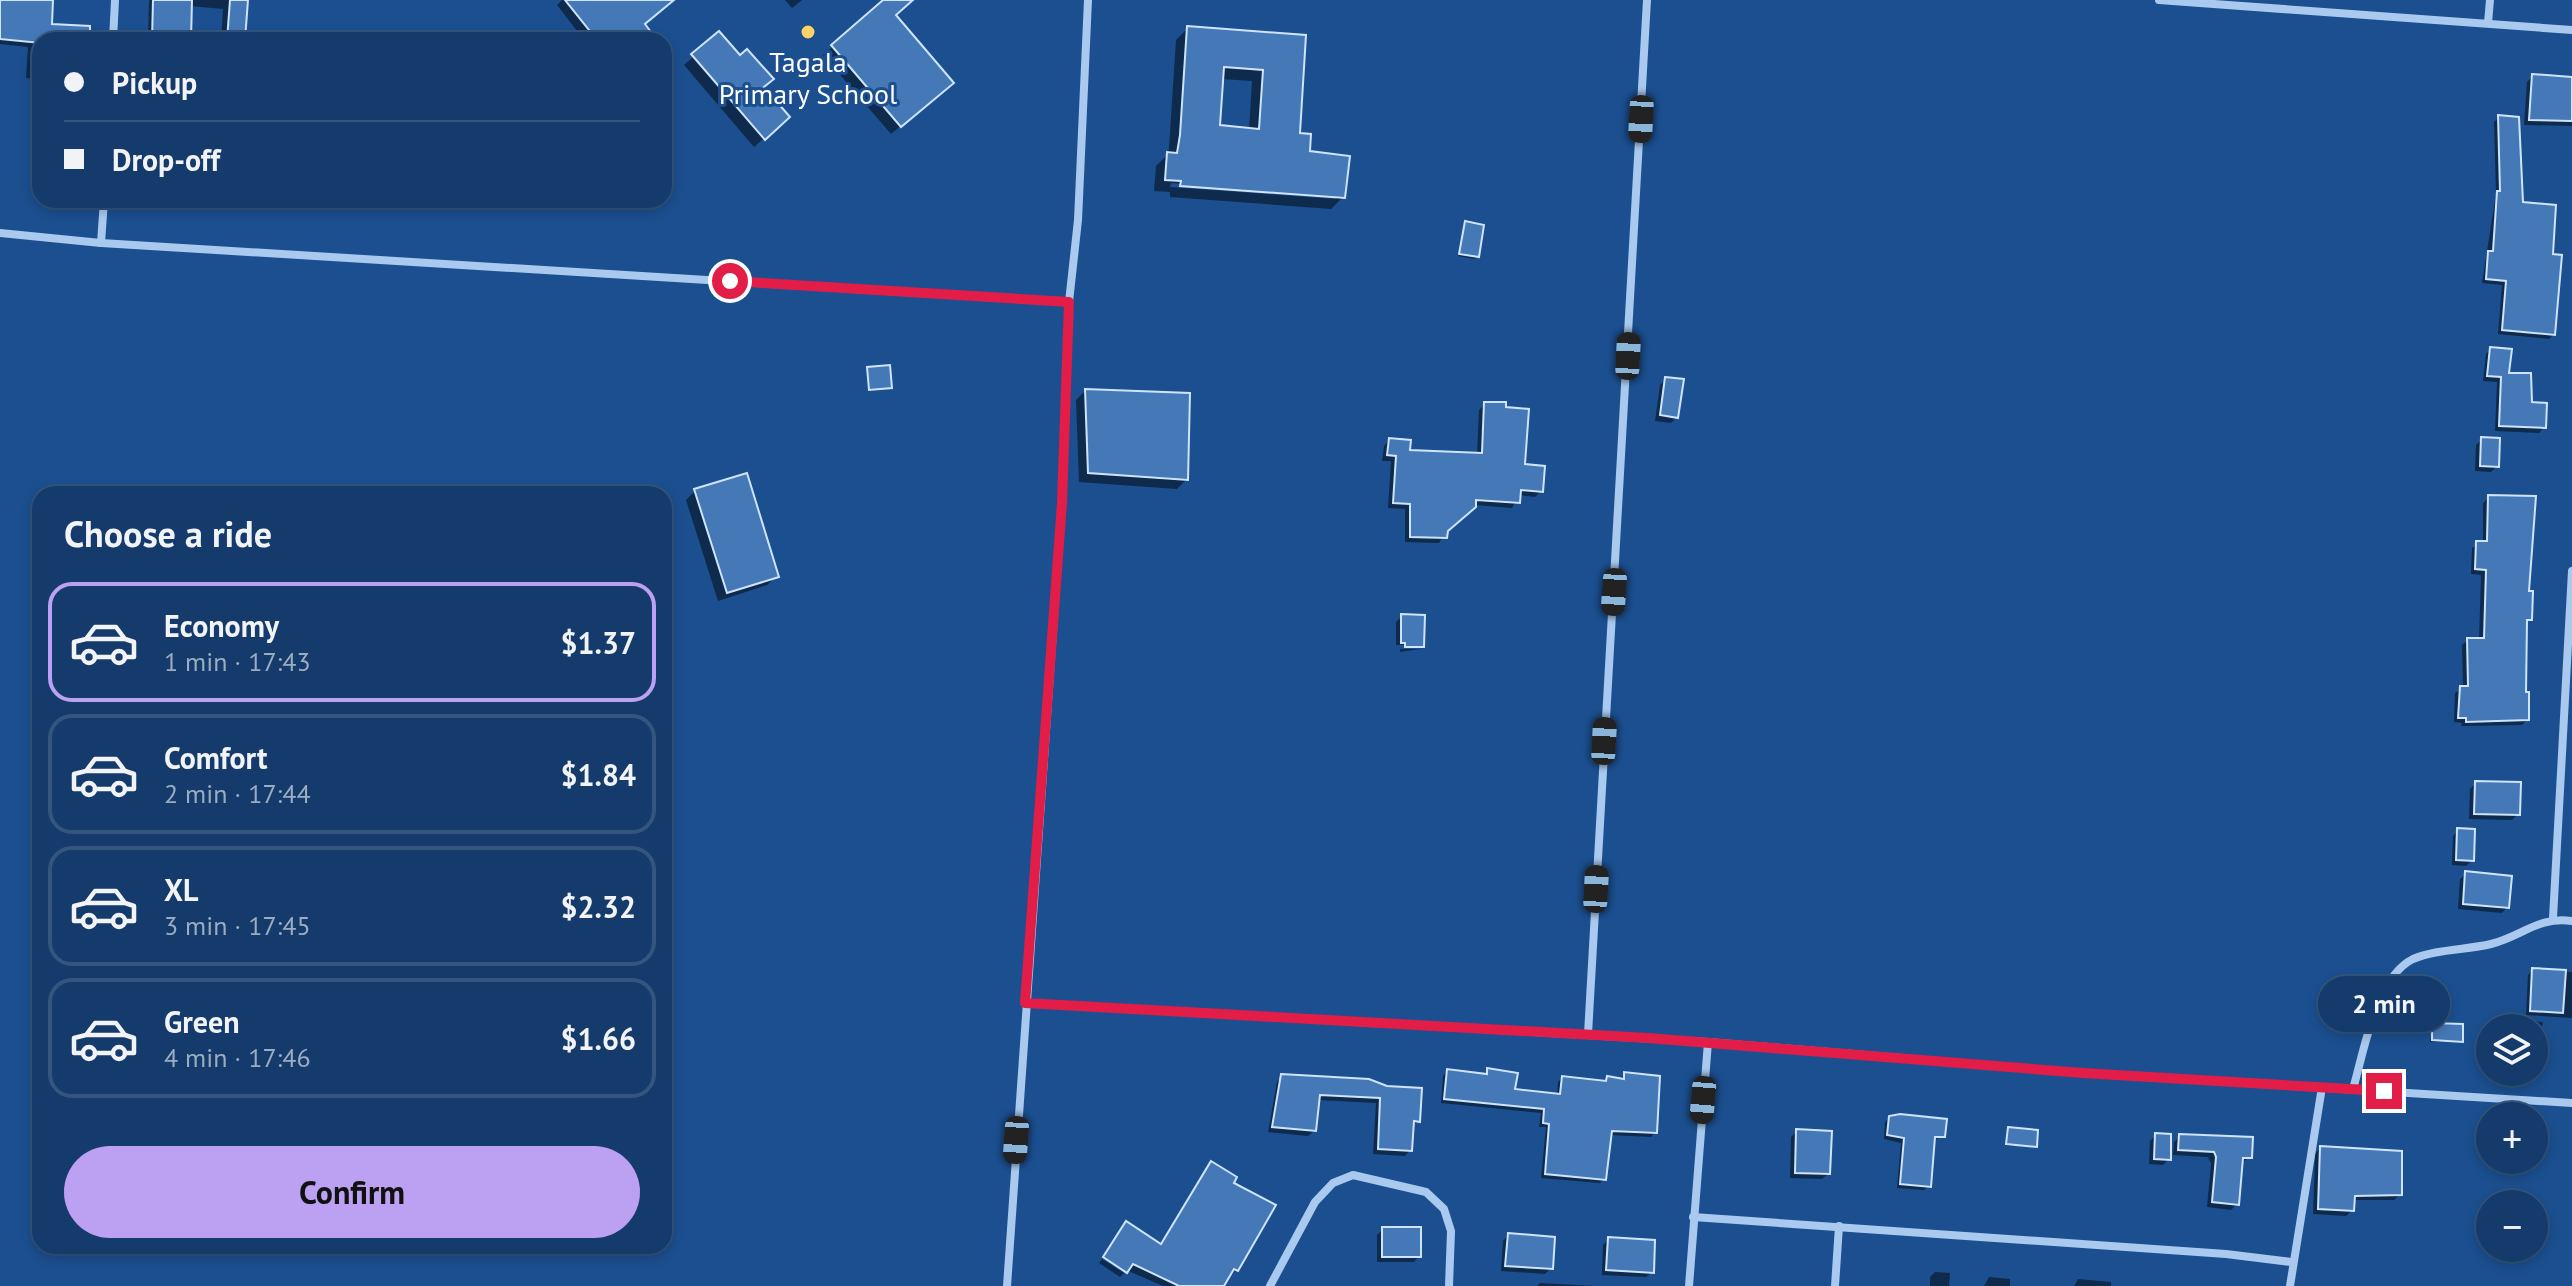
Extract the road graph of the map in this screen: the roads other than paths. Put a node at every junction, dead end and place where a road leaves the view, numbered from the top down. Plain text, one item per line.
1 (115, 0) edge
2 (1088, 0) edge
3 (1647, 0) edge
4 (2159, 0) edge
5 (2490, 0) edge
6 (2488, 23) junction
7 (2572, 30) edge
8 (113, 32) edge
9 (103, 208) edge
10 (0, 233) edge
11 (101, 243) junction
12 (1069, 302) junction
13 (2572, 571) edge
14 (2567, 697) edge
15 (2553, 918) junction
16 (2572, 921) edge
17 (1025, 1003) junction
18 (1588, 1034) junction
19 (1708, 1042) junction
20 (2322, 1087) junction
21 (2353, 1089) junction
22 (2572, 1103) edge
23 (1693, 1217) junction
24 (1839, 1226) junction
25 (2291, 1262) junction
26 (1007, 1286) edge
27 (1270, 1286) edge
28 (1449, 1286) edge
29 (1689, 1286) edge
30 (1835, 1286) edge
31 (2290, 1286) edge

1 - 8 street
2 - 12 street
3 - 18 street
4 - 6 street
5 - 6 street
6 - 7 street
9 - 11 street
10 - 11 street
11 - 12 street
12 - 17 street
13 - 14 street
14 - 15 street
15 - 16 street
15 - 21 street
17 - 18 street
17 - 26 street
18 - 19 street
19 - 20 street
19 - 23 street
20 - 21 street
20 - 25 street
21 - 22 street
23 - 24 street
23 - 29 street
24 - 25 street
24 - 30 street
25 - 31 street
27 - 28 street

